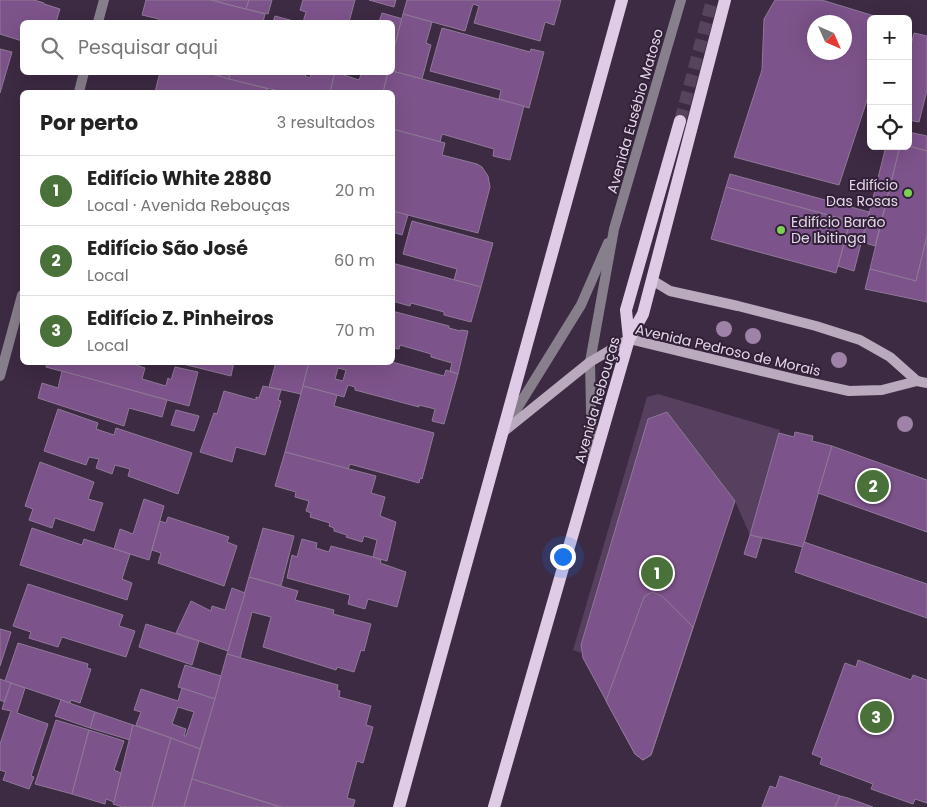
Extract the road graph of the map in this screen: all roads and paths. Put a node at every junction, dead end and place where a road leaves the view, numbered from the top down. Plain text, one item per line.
1 (104, 0) edge
2 (622, 0) edge
3 (682, 0) edge
4 (725, 0) edge
5 (99, 20) edge
6 (83, 75) edge
7 (80, 90) edge
8 (680, 121) tunnel mouth
9 (614, 229) junction
10 (652, 280) junction
11 (20, 302) edge
12 (629, 339) junction
13 (590, 362) junction
14 (0, 376) edge
15 (922, 382) edge
16 (502, 433) junction
17 (592, 470) junction
18 (399, 807) edge
19 (494, 807) edge

1 - 5 street
2 - 16 main road
3 - 9 street, Avenida Eusébio Matoso
4 - 10 main road, Avenida Rebouças
6 - 7 street
8 - 12 main road
9 - 13 street, Avenida Eusébio Matoso
9 - 16 street, Avenida Eusébio Matoso
10 - 12 main road, Avenida Rebouças
10 - 15 main road, Avenida Pedroso de Morais
11 - 14 street
12 - 13 main road, Avenida Pedroso de Morais
12 - 15 main road, Avenida Pedroso de Morais
12 - 17 main road, Avenida Rebouças
13 - 16 main road, Avenida Pedroso de Morais
13 - 17 street, Avenida Eusébio Matoso
16 - 18 main road
17 - 19 main road, Avenida Rebouças

